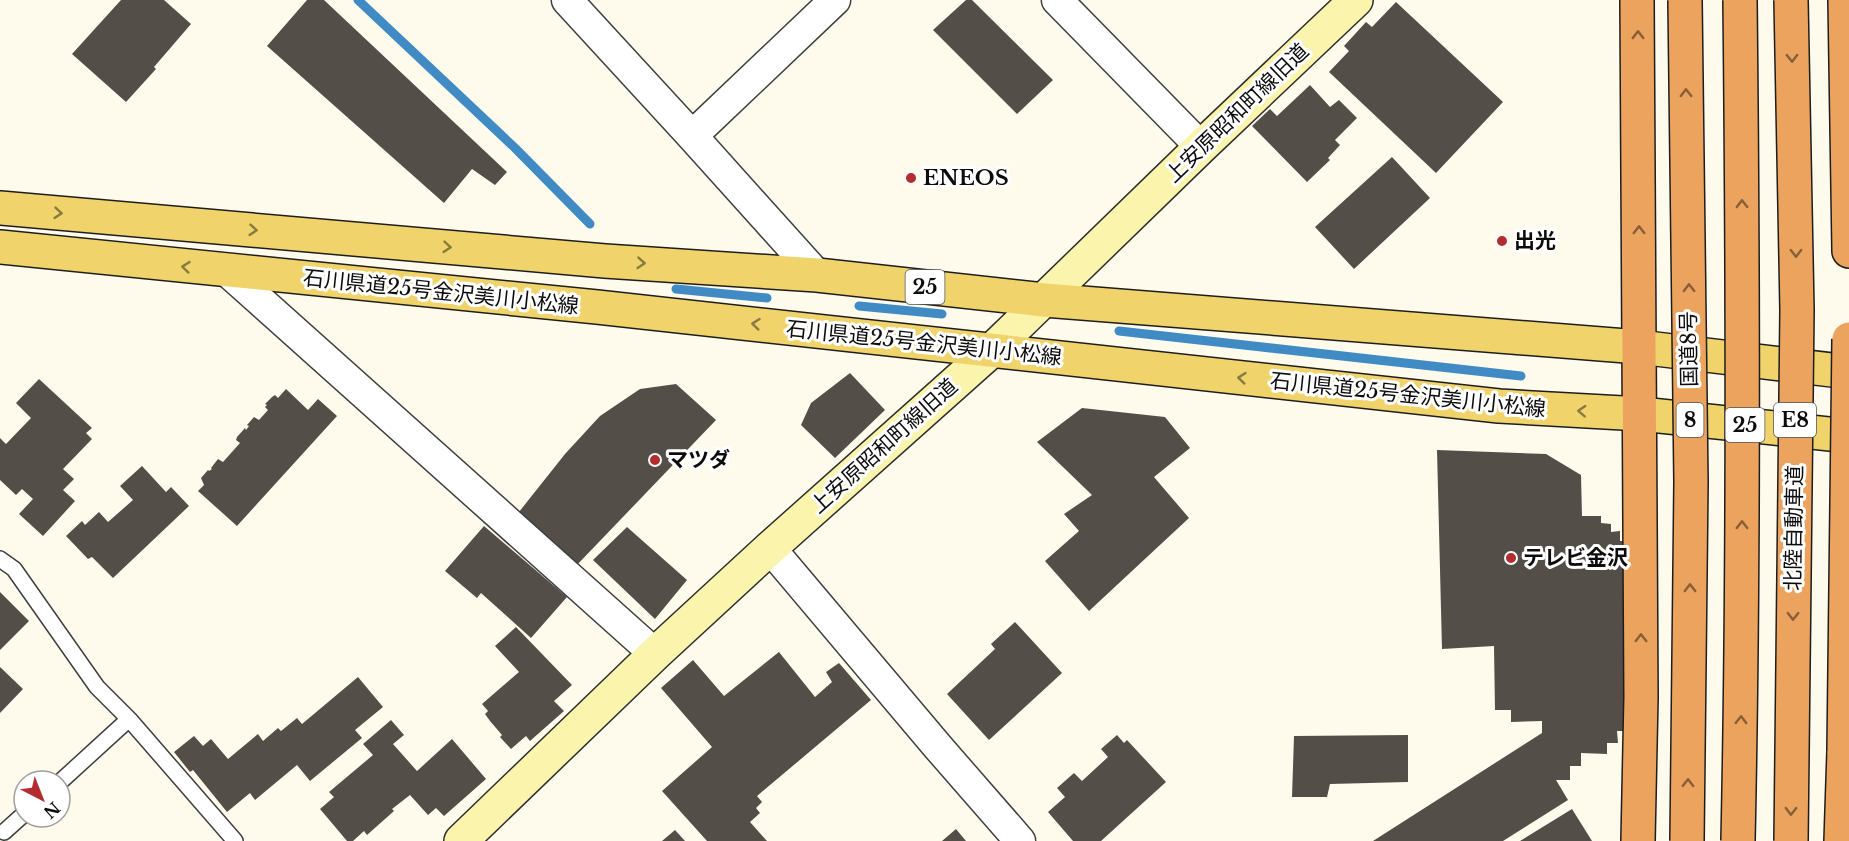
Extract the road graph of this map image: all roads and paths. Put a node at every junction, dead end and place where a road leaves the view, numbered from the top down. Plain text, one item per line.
1 (567, 0) edge
2 (835, 0) edge
3 (1057, 0) edge
4 (1356, 0) edge
5 (1637, 0) edge
6 (1685, 0) edge
7 (1740, 0) edge
8 (1791, 0) edge
9 (1845, 0) edge
10 (692, 136) junction
11 (1201, 147) junction
12 (0, 208) edge
13 (0, 247) edge
14 (1849, 250) edge
15 (227, 271) junction
16 (818, 275) junction
17 (1044, 300) junction
18 (1849, 339) edge
19 (1639, 347) junction
20 (992, 350) junction
21 (1849, 372) edge
22 (1641, 414) junction
23 (1849, 436) edge
24 (770, 548) junction
25 (0, 559) edge
26 (655, 654) junction
27 (129, 720) junction
28 (72, 771) edge
29 (235, 841) edge
30 (461, 841) edge
31 (1020, 841) edge
32 (1638, 841) edge
33 (1687, 841) edge
34 (1738, 841) edge
35 (1791, 841) edge
36 (1841, 841) edge

1 - 10 street
2 - 10 street
3 - 11 street
4 - 11 street, 上安原昭和町線旧道
19 -> 5 highway
33 -> 6 highway, 国道8号 / 8, bridge
34 -> 7 highway, E8, bridge
8 -> 35 highway, 北陸自動車道 / E8, bridge
9 - 14 highway
10 - 16 street
11 - 17 street, 上安原昭和町線旧道
12 -> 16 main road, 石川県道25号金沢美川小松線 / 25
15 -> 13 main road, 石川県道25号金沢美川小松線 / 25
20 -> 15 main road, 石川県道25号金沢美川小松線 / 25
15 - 26 street
16 - 17 main road, 石川県道25号金沢美川小松線 / 25
17 - 19 main road, 石川県道25号金沢美川小松線 / 25
17 - 20 street, 上安原昭和町線旧道
18 - 36 highway, bridge
19 - 21 main road, 石川県道25号金沢美川小松線 / 25
19 - 22 highway
22 -> 20 main road, 石川県道25号金沢美川小松線 / 25
20 - 24 street, 上安原昭和町線旧道
22 - 23 main road, 石川県道25号金沢美川小松線 / 25
32 -> 22 highway
24 - 26 street, 上安原昭和町線旧道
24 - 31 street
25 - 27 lane
26 - 30 street, 上安原昭和町線旧道
27 - 28 lane
27 - 29 lane

